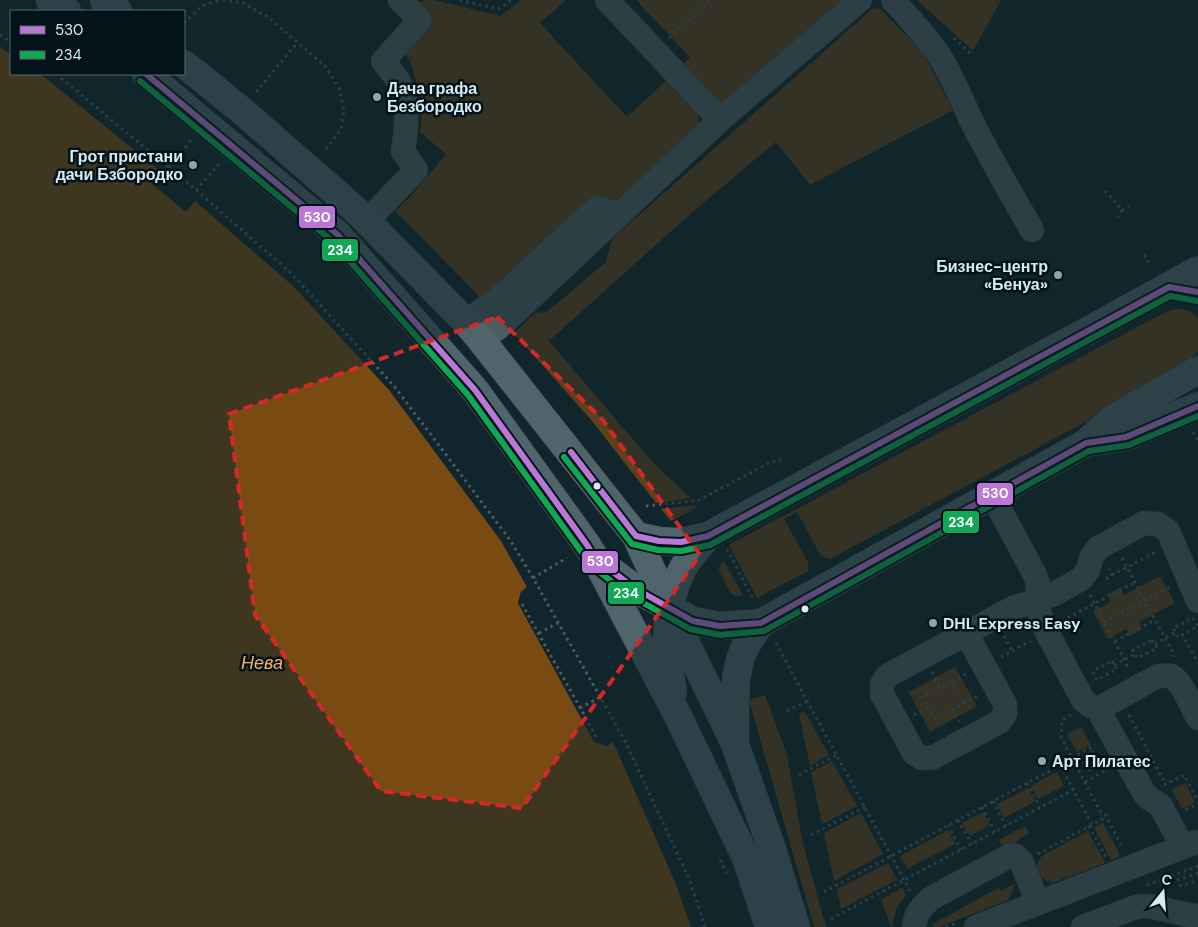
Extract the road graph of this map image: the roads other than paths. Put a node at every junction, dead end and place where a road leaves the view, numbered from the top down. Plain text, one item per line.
1 (50, 0) edge
2 (400, 0) edge
3 (607, 0) edge
4 (860, 0) edge
5 (893, 0) edge
6 (65, 10) edge
7 (185, 65) edge
8 (147, 75) edge
9 (720, 120) junction
10 (367, 221) junction
11 (1032, 230) dead end
12 (1198, 270) edge
13 (1169, 287) junction
14 (1198, 292) edge
15 (474, 331) junction
16 (1198, 370) edge
17 (1196, 414) edge
18 (1086, 443) junction
19 (992, 495) junction
20 (636, 536) junction
21 (717, 541) junction
22 (595, 558) junction
23 (1037, 601) junction
24 (1198, 601) edge
25 (670, 608) junction
26 (763, 622) junction
27 (966, 633) junction
28 (1093, 707) junction
29 (678, 716) junction
30 (1198, 718) edge
31 (735, 744) junction
32 (1190, 844) edge
33 (1038, 903) junction
34 (1198, 916) edge
35 (917, 918) edge
36 (769, 927) edge
37 (796, 927) edge
38 (976, 927) edge
39 (1083, 927) edge

1 - 6 main road
2 - 10 lane
3 - 9 lane
4 - 9 lane
5 - 11 lane
7 - 10 main road
8 - 22 main road
9 - 15 lane
10 - 15 main road
12 - 13 main road
13 - 14 main road
13 - 21 main road
15 - 20 main road
16 - 18 main road
17 - 18 main road
18 - 19 main road
19 - 23 lane
19 - 26 main road
20 - 21 main road
20 - 25 main road
21 - 25 main road
22 - 25 main road
22 - 29 main road
23 - 24 lane
23 - 27 lane
23 - 28 lane
25 - 26 main road
25 - 29 main road
25 - 31 main road
26 - 31 main road
27 - 27 lane
28 - 30 lane
28 - 32 lane
29 - 36 main road
31 - 37 main road
32 - 33 lane
33 - 35 lane
33 - 38 lane
34 - 39 lane

